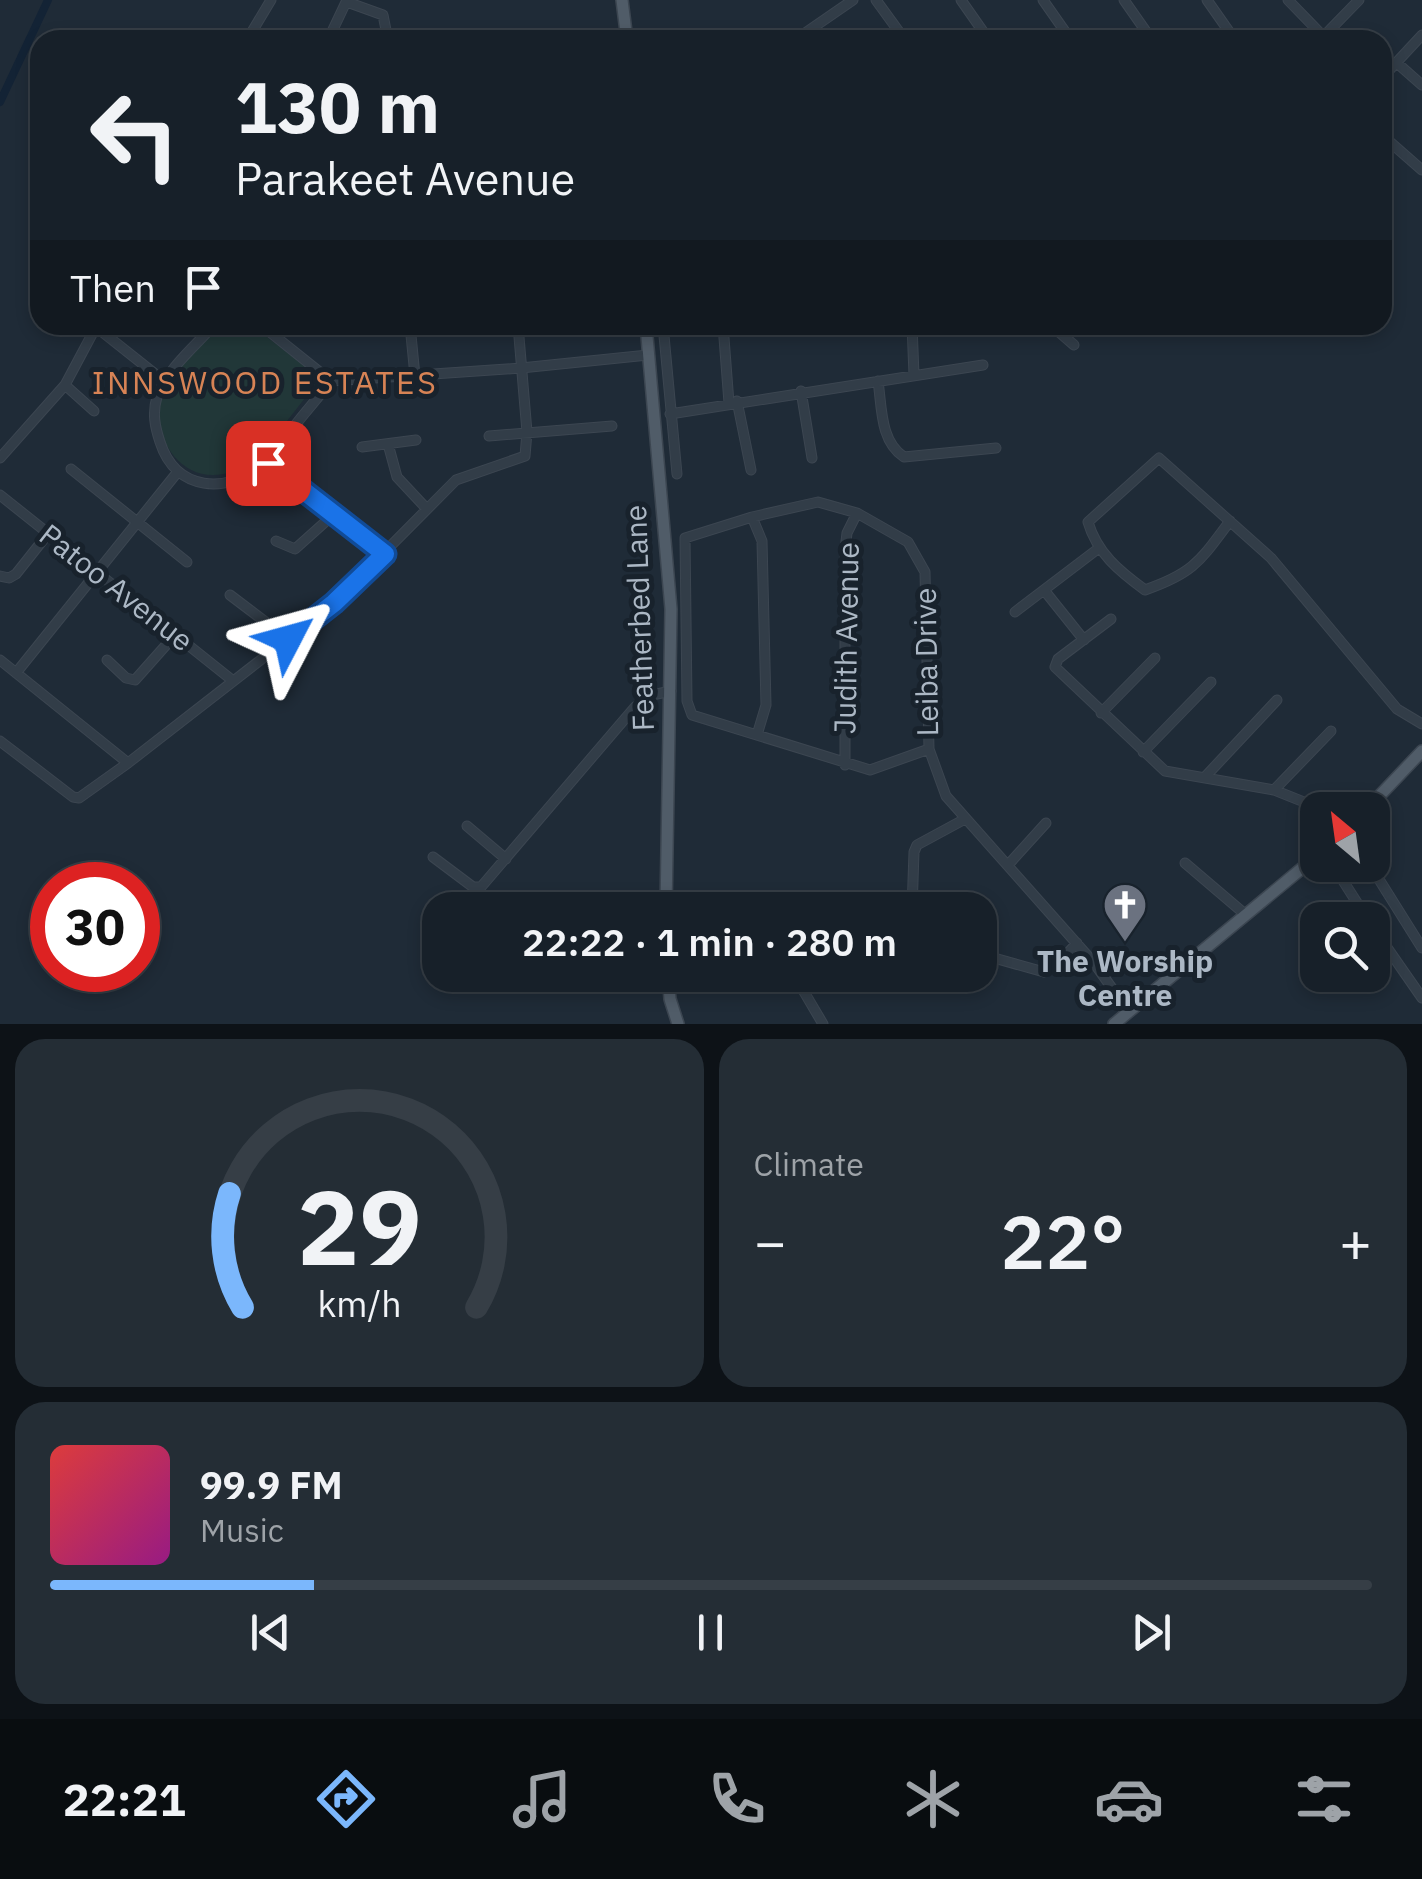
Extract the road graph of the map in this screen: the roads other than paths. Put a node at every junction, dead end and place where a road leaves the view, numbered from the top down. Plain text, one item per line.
1 (271, 0) edge
2 (622, 0) edge
3 (853, 0) edge
4 (876, 0) edge
5 (961, 0) edge
6 (1043, 0) edge
7 (1124, 0) edge
8 (1207, 0) edge
9 (1288, 0) edge
10 (1359, 0) edge
11 (347, 1) edge
12 (814, 28) joint
13 (254, 30) edge
14 (333, 30) edge
15 (386, 30) edge
16 (626, 30) edge
17 (811, 30) edge
18 (897, 30) edge
19 (982, 30) edge
20 (1065, 30) edge
21 (1145, 30) edge
22 (1228, 30) edge
23 (1315, 30) edge
24 (1330, 30) edge
25 (1422, 35) edge
26 (1397, 63) junction
27 (1392, 68) edge
28 (1422, 85) edge
29 (1392, 144) edge
30 (1422, 170) edge
31 (92, 335) edge
32 (108, 335) edge
33 (205, 335) edge
34 (274, 335) edge
35 (411, 335) edge
36 (519, 335) edge
37 (647, 335) edge
38 (663, 335) edge
39 (724, 335) edge
40 (912, 335) edge
41 (1062, 335) edge
42 (1074, 346) dead end
43 (648, 355) junction
44 (983, 365) dead end
45 (521, 368) junction
46 (914, 375) junction
47 (414, 376) junction
48 (332, 381) junction
49 (878, 381) junction
50 (164, 382) junction
51 (66, 386) junction
52 (800, 391) junction
53 (733, 402) junction
54 (94, 411) dead end
55 (670, 414) junction
56 (612, 426) dead end
57 (527, 432) junction
58 (488, 436) dead end
59 (416, 440) dead end
60 (388, 444) junction
61 (362, 447) dead end
62 (996, 448) dead end
63 (0, 458) edge
64 (812, 458) dead end
65 (268, 463) junction
66 (71, 469) dead end
67 (752, 470) dead end
68 (176, 474) junction
69 (677, 474) dead end
70 (0, 495) edge
71 (426, 508) junction
72 (857, 513) junction
73 (333, 515) junction
74 (752, 517) junction
75 (1230, 521) junction
76 (138, 524) junction
77 (48, 535) junction
78 (276, 540) dead end
79 (1099, 548) junction
80 (385, 554) junction
81 (188, 562) dead end
82 (99, 574) junction
83 (0, 576) edge
84 (1044, 590) junction
85 (230, 594) dead end
86 (1015, 612) dead end
87 (1112, 619) dead end
88 (671, 631) junction
89 (686, 632) junction
90 (175, 634) junction
91 (288, 639) junction
92 (1084, 640) junction
93 (1155, 658) dead end
94 (0, 660) edge
95 (107, 660) dead end
96 (16, 672) junction
97 (232, 680) junction
98 (1210, 682) dead end
99 (671, 691) junction
100 (1277, 700) dead end
101 (1101, 713) junction
102 (1422, 724) edge
103 (1330, 730) dead end
104 (757, 736) junction
105 (0, 741) edge
106 (928, 749) junction
107 (1144, 752) junction
108 (1422, 752) edge
109 (128, 763) junction
110 (845, 764) junction
111 (1204, 778) junction
112 (1274, 790) junction
113 (1383, 792) edge
114 (1300, 800) edge
115 (964, 819) junction
116 (1046, 823) dead end
117 (467, 826) dead end
118 (434, 857) dead end
119 (506, 859) junction
120 (1185, 862) dead end
121 (1008, 865) junction
122 (1300, 870) edge
123 (1381, 882) edge
124 (666, 892) edge
125 (913, 892) edge
126 (1246, 915) junction
127 (1077, 943) junction
128 (1422, 948) edge
129 (1390, 952) edge
130 (997, 959) edge
131 (669, 992) edge
132 (804, 992) edge
133 (1422, 998) edge
134 (1128, 1012) junction
135 (678, 1024) edge
136 (823, 1024) edge
137 (1114, 1024) edge

1 - 13 street
2 - 16 main road
3 - 12 street
4 - 18 street
5 - 19 street
6 - 20 street
7 - 21 street
8 - 22 street
9 - 23 street
10 - 24 street
11 - 14 street
11 - 15 street
12 - 17 street
25 - 26 street
26 - 27 street
26 - 28 street
29 - 30 street
31 - 51 street
32 - 50 street
33 - 50 street
34 - 48 street
35 - 47 street
36 - 45 street
37 - 43 main road, Featherbed Lane
38 - 55 street
39 - 53 street
40 - 46 street
41 - 42 street
43 - 45 street
43 - 88 main road, Featherbed Lane
44 - 46 street
45 - 47 street
45 - 57 street
46 - 49 street
47 - 48 street
48 - 65 street
49 - 52 street
49 - 62 street
50 - 68 street
51 - 54 street
51 - 63 street
52 - 53 street
52 - 64 street
53 - 55 street
53 - 67 street
55 - 69 street
56 - 57 street
57 - 58 street
57 - 71 street
59 - 60 street
60 - 61 street
60 - 71 street
65 - 68 street
65 - 73 street
66 - 76 street
68 - 76 street
70 - 77 street, Patoo Avenue
71 - 80 street
72 - 74 street, Leiba Drive
72 - 106 street, Leiba Drive
72 - 110 street, Judith Avenue
73 - 78 street
73 - 80 street
74 - 89 street, Leiba Drive
74 - 104 street
75 - 79 street
75 - 79 street
75 - 102 street
76 - 81 street
76 - 82 street
77 - 82 street, Patoo Avenue
77 - 83 street
79 - 84 street
80 - 91 street
82 - 90 street, Patoo Avenue
82 - 96 street
84 - 86 street
84 - 92 street
85 - 91 street
87 - 92 street
88 - 89 street
88 - 99 main road, Featherbed Lane
89 - 104 street
90 - 95 street
90 - 97 street, Patoo Avenue
91 - 97 street
92 - 101 street
93 - 101 street
94 - 96 street
96 - 109 street
97 - 109 street
98 - 107 street
99 - 119 street
99 - 124 main road, Featherbed Lane
100 - 111 street
101 - 107 street
103 - 112 street
104 - 110 street
105 - 109 street
106 - 110 street
106 - 115 street, Leiba Drive
107 - 111 street
108 - 113 main road
111 - 112 street
112 - 114 street
115 - 121 street, Leiba Drive
115 - 125 street
116 - 121 street
117 - 119 street
118 - 119 street
120 - 126 street
121 - 127 street, Leiba Drive
122 - 126 main road
123 - 128 street
126 - 134 main road
127 - 130 street
127 - 134 street, Leiba Drive
129 - 133 street
131 - 135 main road
132 - 136 street
134 - 137 main road

